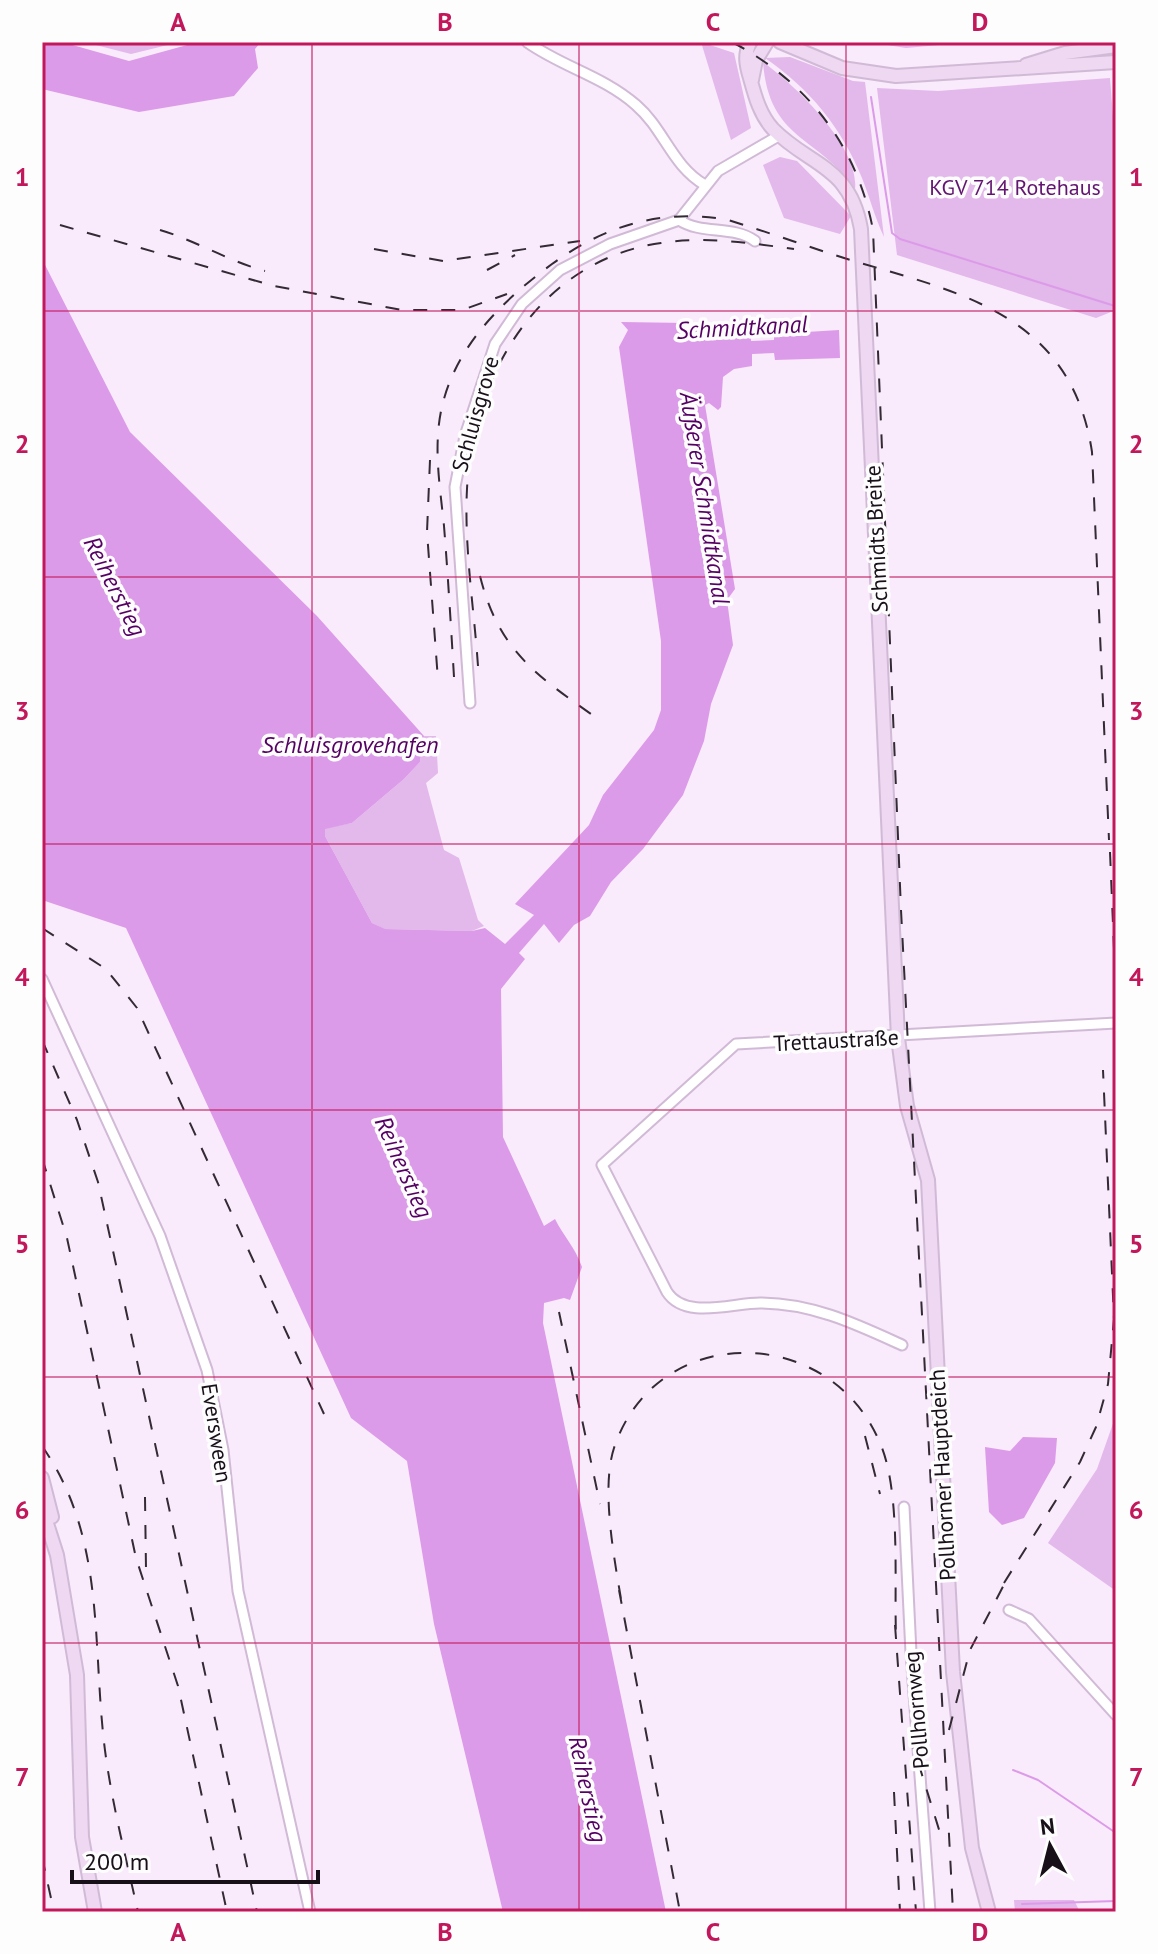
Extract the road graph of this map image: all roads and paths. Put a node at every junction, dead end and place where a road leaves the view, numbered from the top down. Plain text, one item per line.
1 (527, 42) edge
2 (750, 42) edge
3 (767, 42) edge
4 (780, 42) edge
5 (1116, 46) edge
6 (1116, 62) edge
7 (1023, 66) junction
8 (751, 83) junction
9 (780, 135) junction
10 (705, 185) junction
11 (679, 220) junction
12 (755, 241) dead end
13 (470, 703) dead end
14 (42, 979) edge
15 (1116, 1023) edge
16 (898, 1038) junction
17 (902, 1345) dead end
18 (42, 1478) edge
19 (904, 1507) dead end
20 (46, 1518) edge
21 (1009, 1610) dead end
22 (1116, 1715) edge
23 (95, 1912) edge
24 (310, 1912) edge
25 (930, 1912) edge
26 (989, 1912) edge

1 - 10 street
2 - 8 main road, Schmidts Breite
3 - 8 main road
4 - 7 main road
5 - 7 main road
6 - 7 main road
8 - 9 main road, Schmidts Breite
9 - 10 street
9 - 16 main road, Schmidts Breite
10 - 11 street
11 - 12 street
11 - 13 street, Schluisgrove
14 - 24 street, Eversween
15 - 16 street, Trettaustraße
16 - 17 street, Trettaustraße
16 - 26 main road, Pollhorner Hauptdeich
18 - 20 main road
19 - 25 street, Pollhornweg
20 - 23 main road
21 - 22 street

